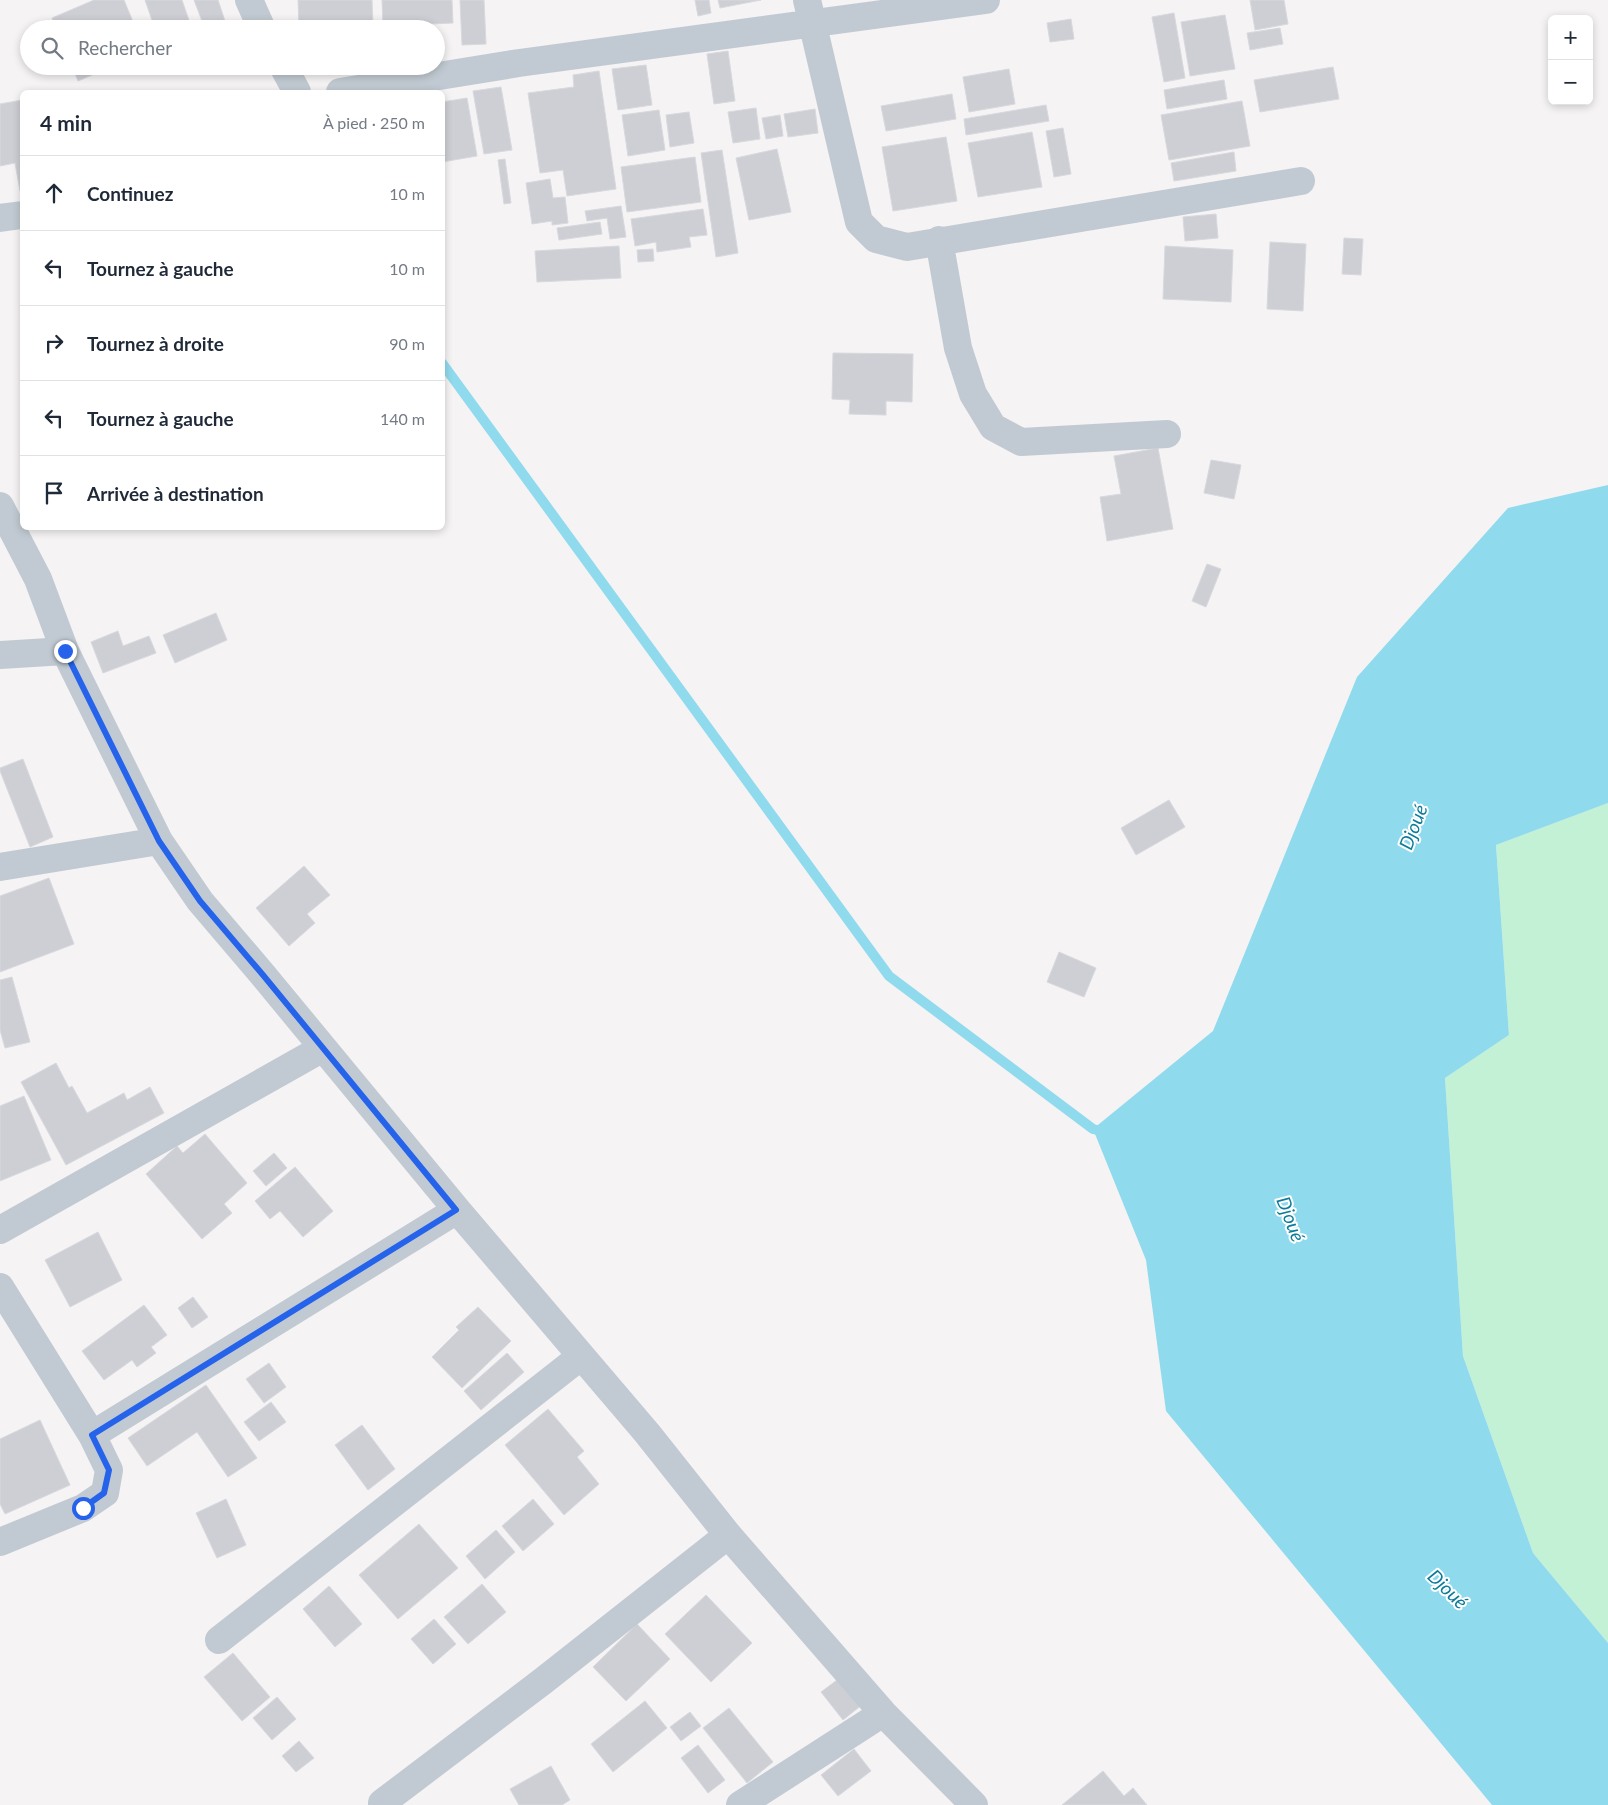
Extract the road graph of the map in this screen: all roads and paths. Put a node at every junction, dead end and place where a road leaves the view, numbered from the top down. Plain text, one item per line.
1 (249, 0) edge
2 (986, 0) edge
3 (810, 12) edge
4 (258, 20) edge
5 (288, 75) edge
6 (445, 75) edge
7 (445, 75) edge
8 (296, 90) edge
9 (352, 90) edge
10 (1301, 181) dead end
11 (20, 215) edge
12 (0, 218) edge
13 (939, 240) junction
14 (1167, 434) dead end
15 (0, 506) edge
16 (65, 651) junction
17 (0, 655) edge
18 (159, 841) junction
19 (0, 867) edge
20 (323, 1048) junction
21 (456, 1210) junction
22 (0, 1230) edge
23 (0, 1287) edge
24 (580, 1357) junction
25 (92, 1435) junction
26 (728, 1535) junction
27 (0, 1542) edge
28 (219, 1640) dead end
29 (883, 1713) junction
30 (382, 1803) dead end
31 (740, 1805) edge
32 (974, 1805) edge

1 - 4 street
2 - 3 street
3 - 6 street
3 - 13 street
5 - 8 street
7 - 9 street
10 - 13 street
11 - 12 street
13 - 14 street
15 - 16 street
16 - 17 street
16 - 18 street
18 - 19 street
18 - 20 street
20 - 21 street
20 - 22 street
21 - 24 street
21 - 25 street
23 - 25 street
24 - 26 street
24 - 28 street
25 - 27 street
26 - 29 street
26 - 30 street
29 - 31 street
29 - 32 street

